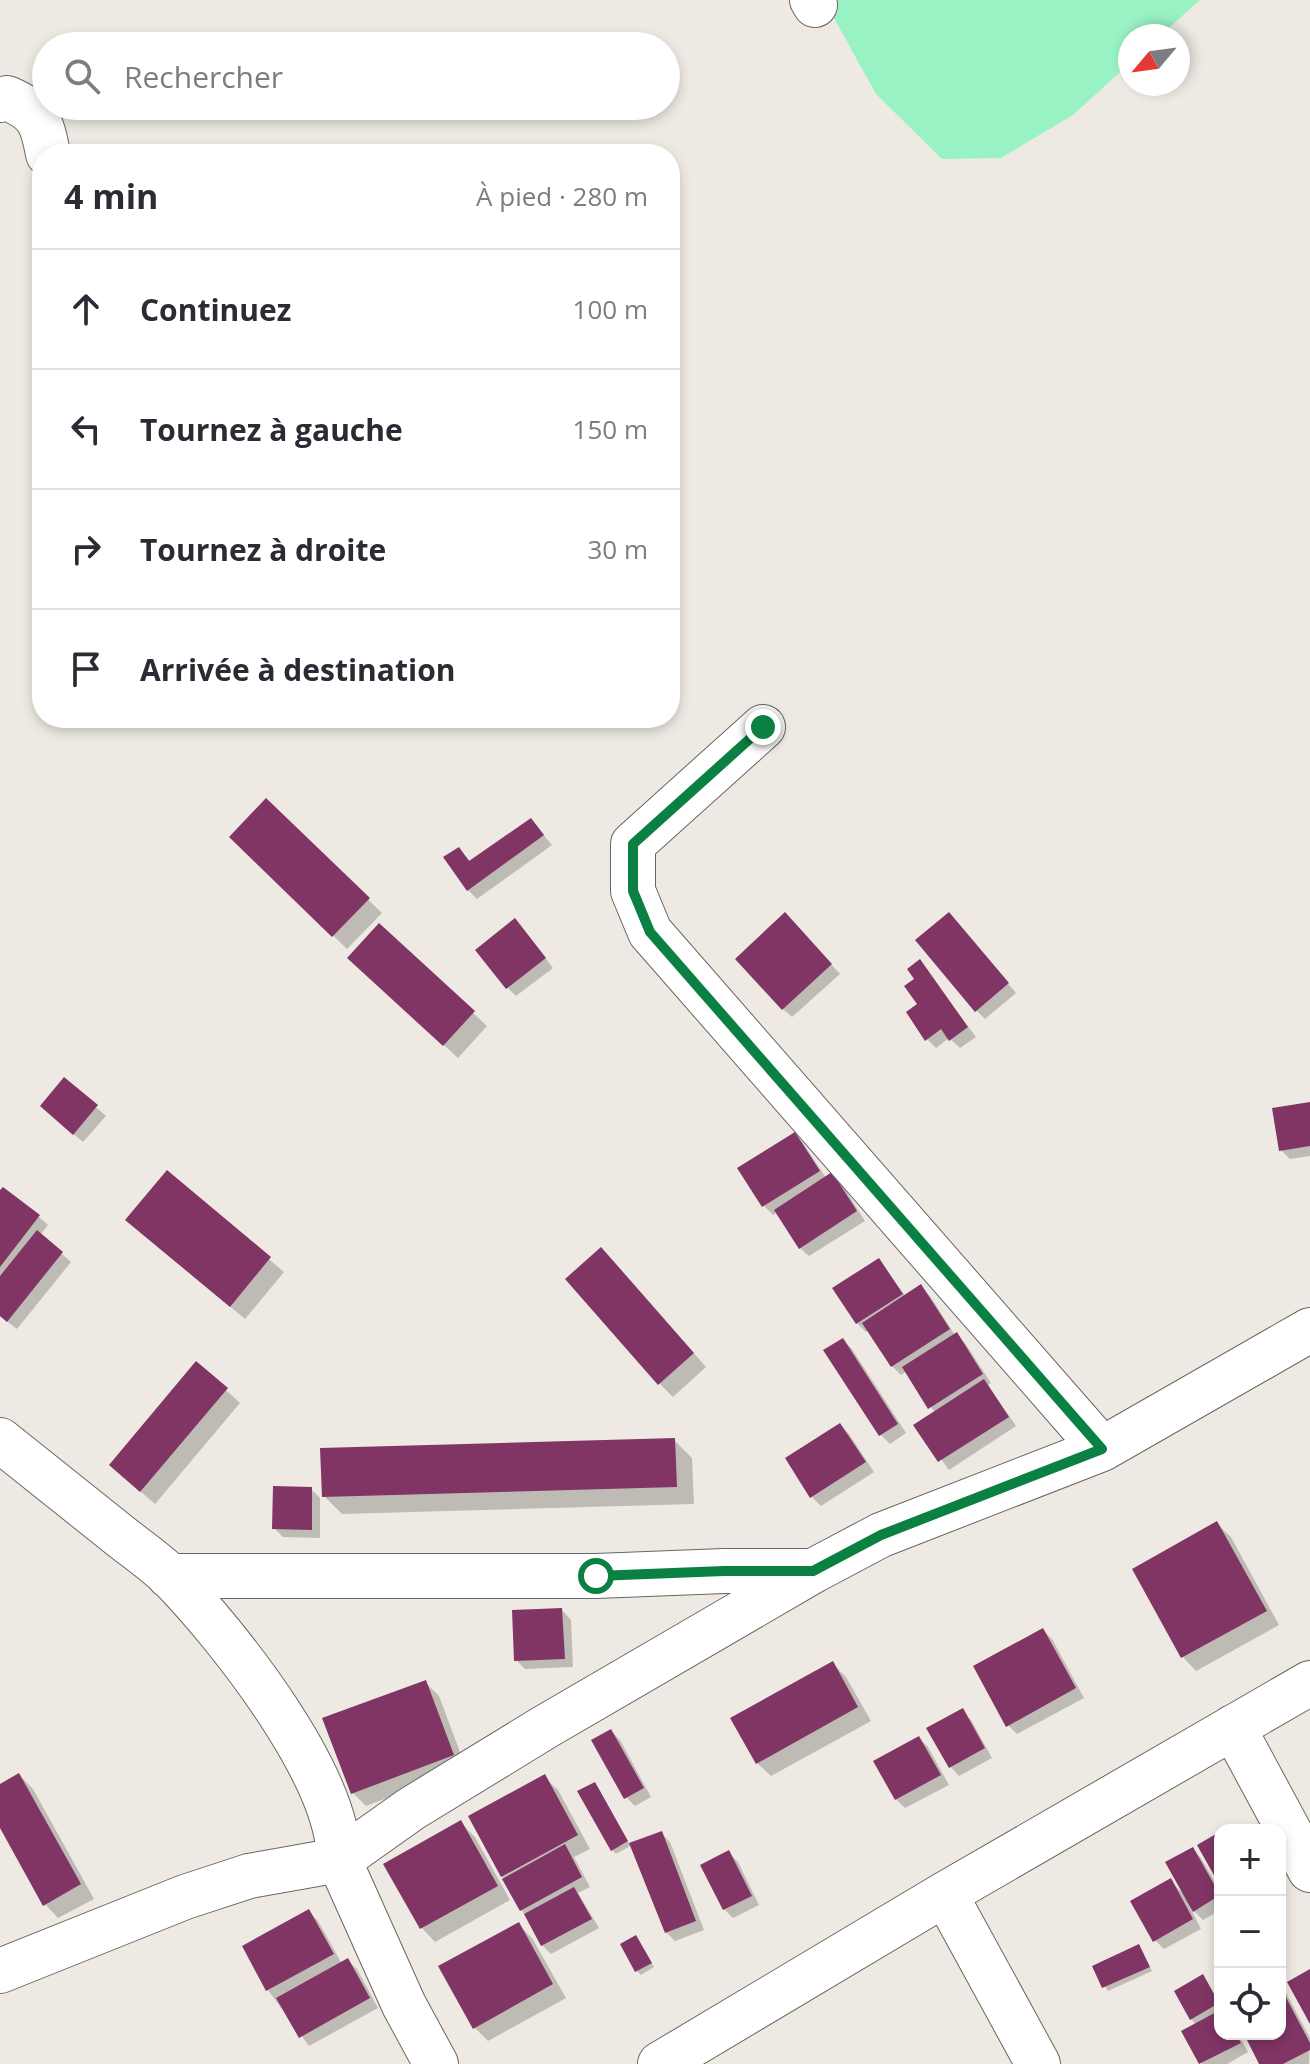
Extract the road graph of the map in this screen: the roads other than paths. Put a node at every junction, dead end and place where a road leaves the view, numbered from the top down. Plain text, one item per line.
1 (0, 100) edge
2 (32, 112) edge
3 (38, 120) edge
4 (46, 144) edge
5 (763, 727) dead end
6 (1306, 1342) edge
7 (0, 1440) edge
8 (1102, 1449) junction
9 (813, 1571) junction
10 (169, 1576) junction
11 (1310, 1683) edge
12 (1233, 1727) junction
13 (339, 1860) junction
14 (1310, 1870) edge
15 (945, 1894) junction
16 (0, 1971) edge
17 (436, 2064) edge
18 (660, 2064) edge
19 (1038, 2064) edge

1 - 2 street
3 - 4 street
5 - 8 street
6 - 8 street
7 - 10 street
8 - 9 street
9 - 10 street
9 - 13 street
10 - 13 street
11 - 12 street
12 - 14 street
12 - 15 street
13 - 16 street
13 - 17 street
15 - 18 street
15 - 19 street

